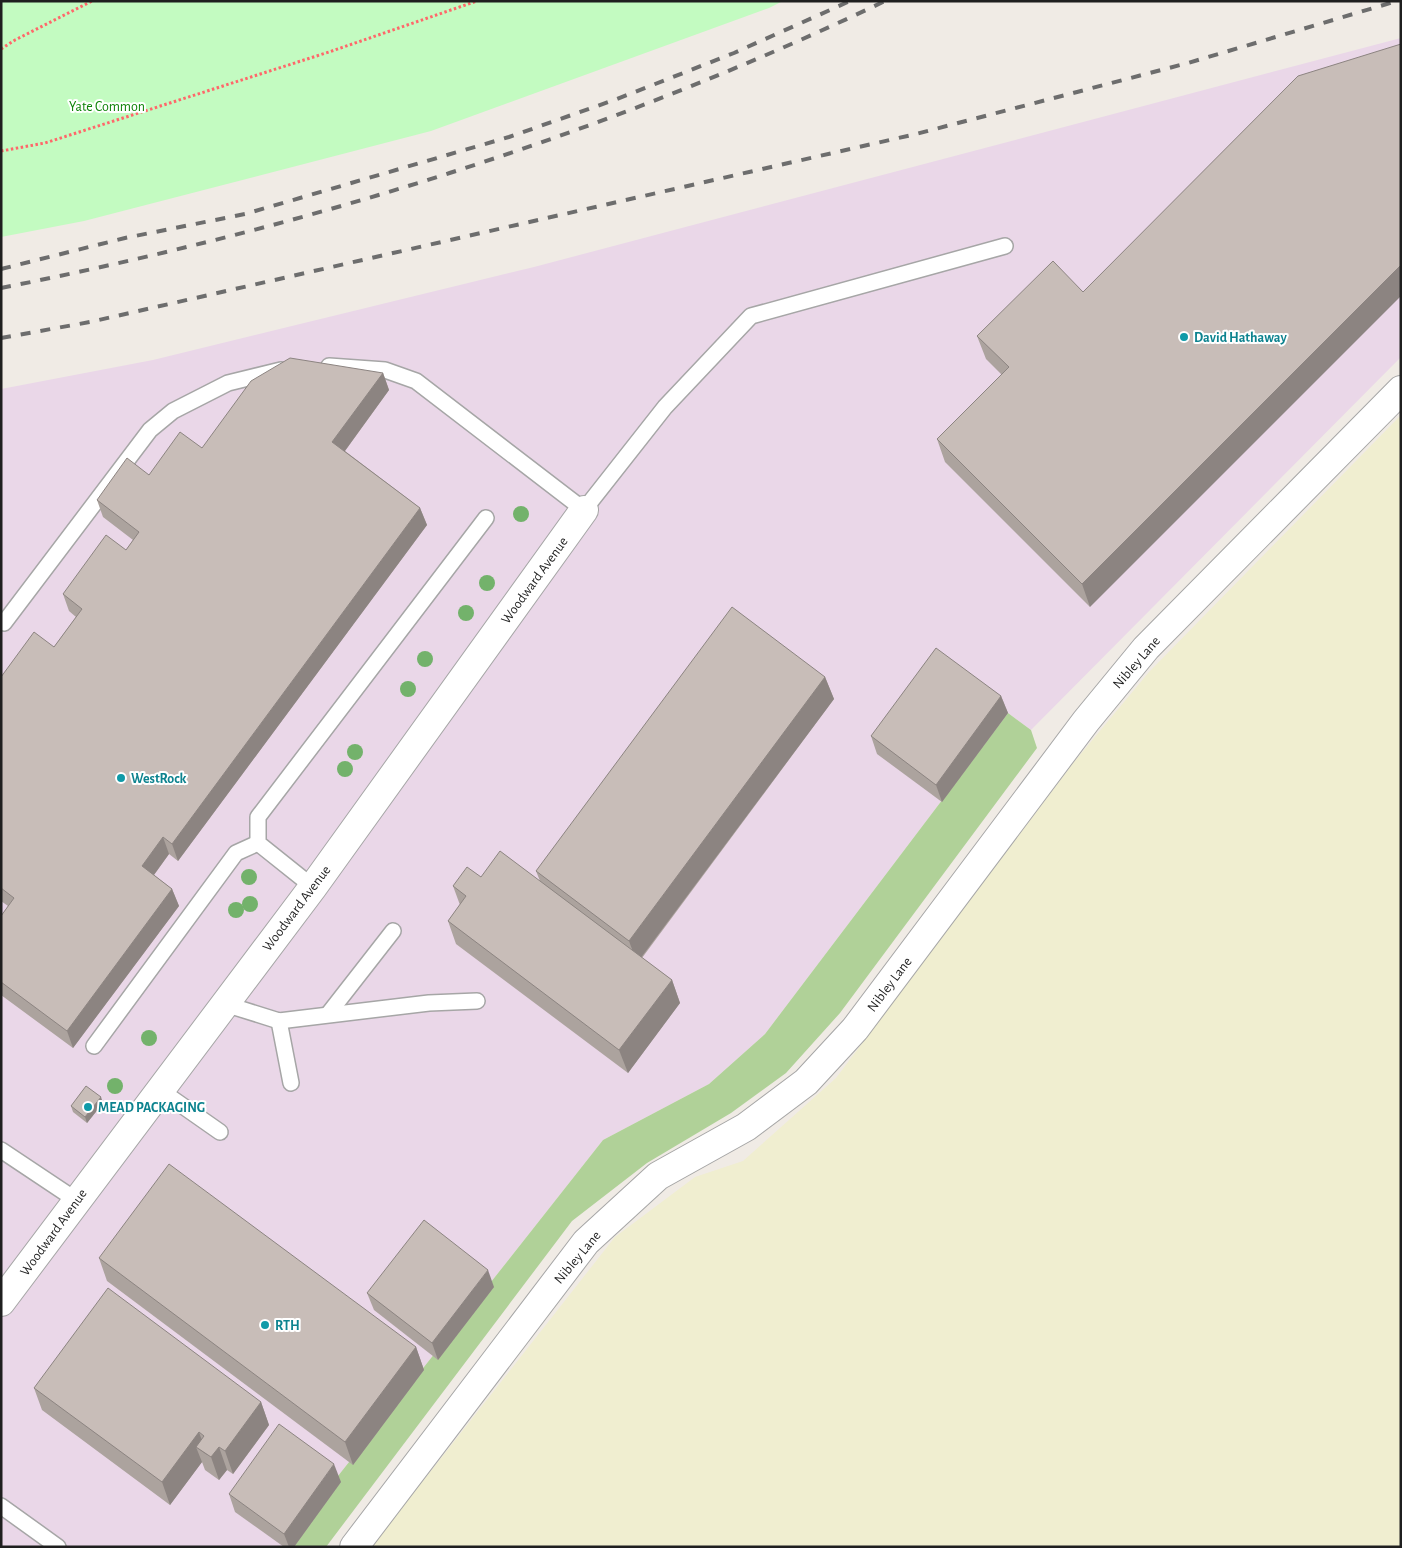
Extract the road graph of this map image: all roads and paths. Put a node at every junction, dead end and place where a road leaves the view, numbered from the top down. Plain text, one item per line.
1 (92, 1) edge
2 (477, 1) edge
3 (1, 49) edge
4 (1, 151) edge
5 (1005, 246) dead end
6 (314, 365) edge
7 (296, 366) edge
8 (1401, 390) edge
9 (584, 510) junction
10 (486, 518) dead end
11 (4, 622) dead end
12 (258, 843) junction
13 (313, 887) junction
14 (393, 931) dead end
15 (477, 1001) dead end
16 (225, 1004) junction
17 (329, 1014) junction
18 (279, 1021) junction
19 (94, 1046) dead end
20 (291, 1083) dead end
21 (160, 1090) junction
22 (220, 1132) dead end
23 (1, 1150) edge
24 (76, 1200) junction
25 (1, 1302) edge
26 (1, 1506) edge
27 (58, 1547) edge
28 (354, 1547) edge

1 - 3 path
2 - 4 path
5 - 9 lane
6 - 9 lane
7 - 11 lane
8 - 28 street, Nibley Lane
9 - 13 street, Woodward Avenue
10 - 12 lane
12 - 13 lane
12 - 19 lane
13 - 16 street, Woodward Avenue
14 - 17 lane
15 - 17 lane
16 - 18 lane
16 - 21 street, Woodward Avenue
17 - 18 lane
18 - 20 lane
21 - 22 lane
21 - 24 street, Woodward Avenue
23 - 24 lane
24 - 25 street, Woodward Avenue
26 - 27 lane

